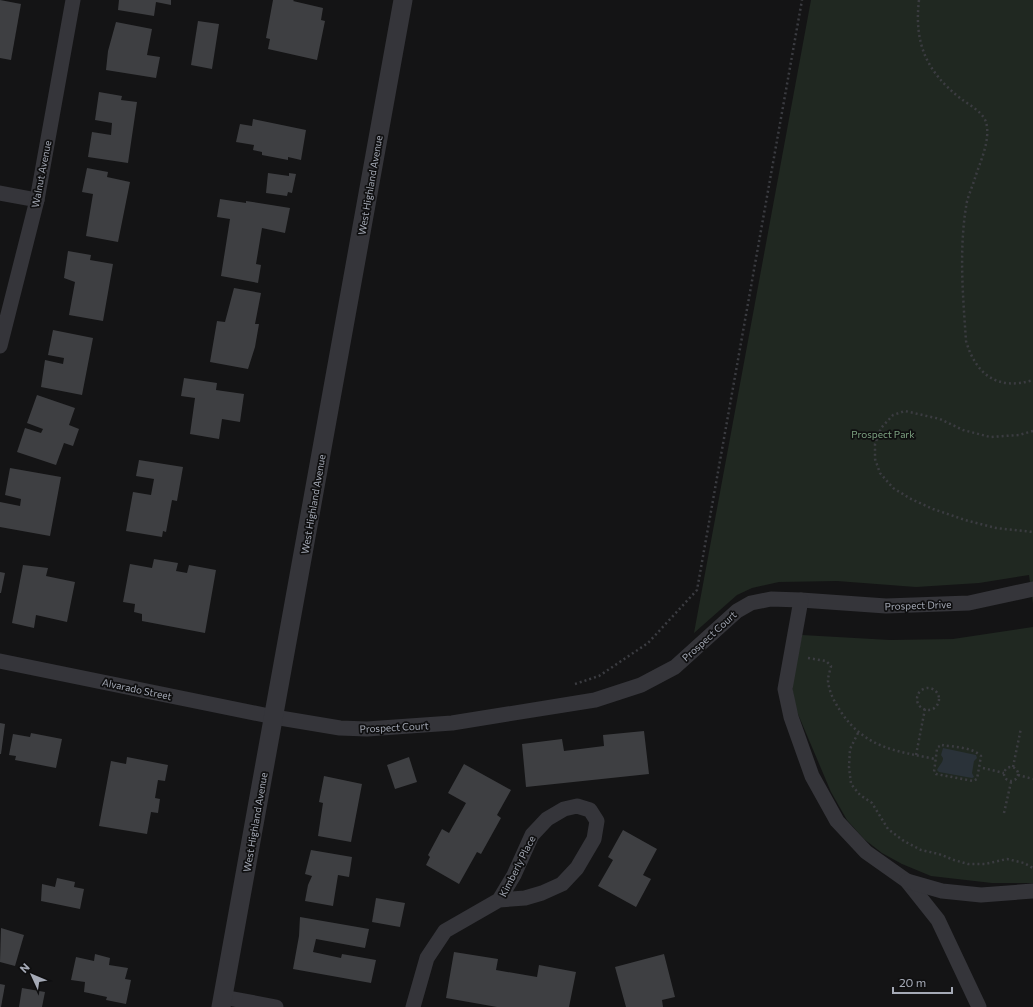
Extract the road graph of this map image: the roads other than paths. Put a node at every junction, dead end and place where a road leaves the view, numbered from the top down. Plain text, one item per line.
1 (73, 0) edge
2 (403, 0) edge
3 (0, 193) edge
4 (37, 200) junction
5 (0, 346) edge
6 (1033, 589) edge
7 (801, 600) junction
8 (0, 661) edge
9 (274, 717) junction
10 (907, 881) junction
11 (1033, 891) edge
12 (500, 900) junction
13 (222, 1002) edge
14 (276, 1007) edge
15 (413, 1007) edge
16 (979, 1007) edge

1 - 4 street, Walnut Avenue
2 - 9 street, West Highland Avenue
3 - 4 street
4 - 5 street, Walnut Avenue
6 - 7 street, Prospect Drive
7 - 9 street, Prospect Court
7 - 10 street
8 - 9 street, Alvarado Street
9 - 13 street, West Highland Avenue
10 - 11 street
10 - 16 street
12 - 12 street, Kimberly Place
12 - 15 street, Kimberly Place
13 - 14 street

